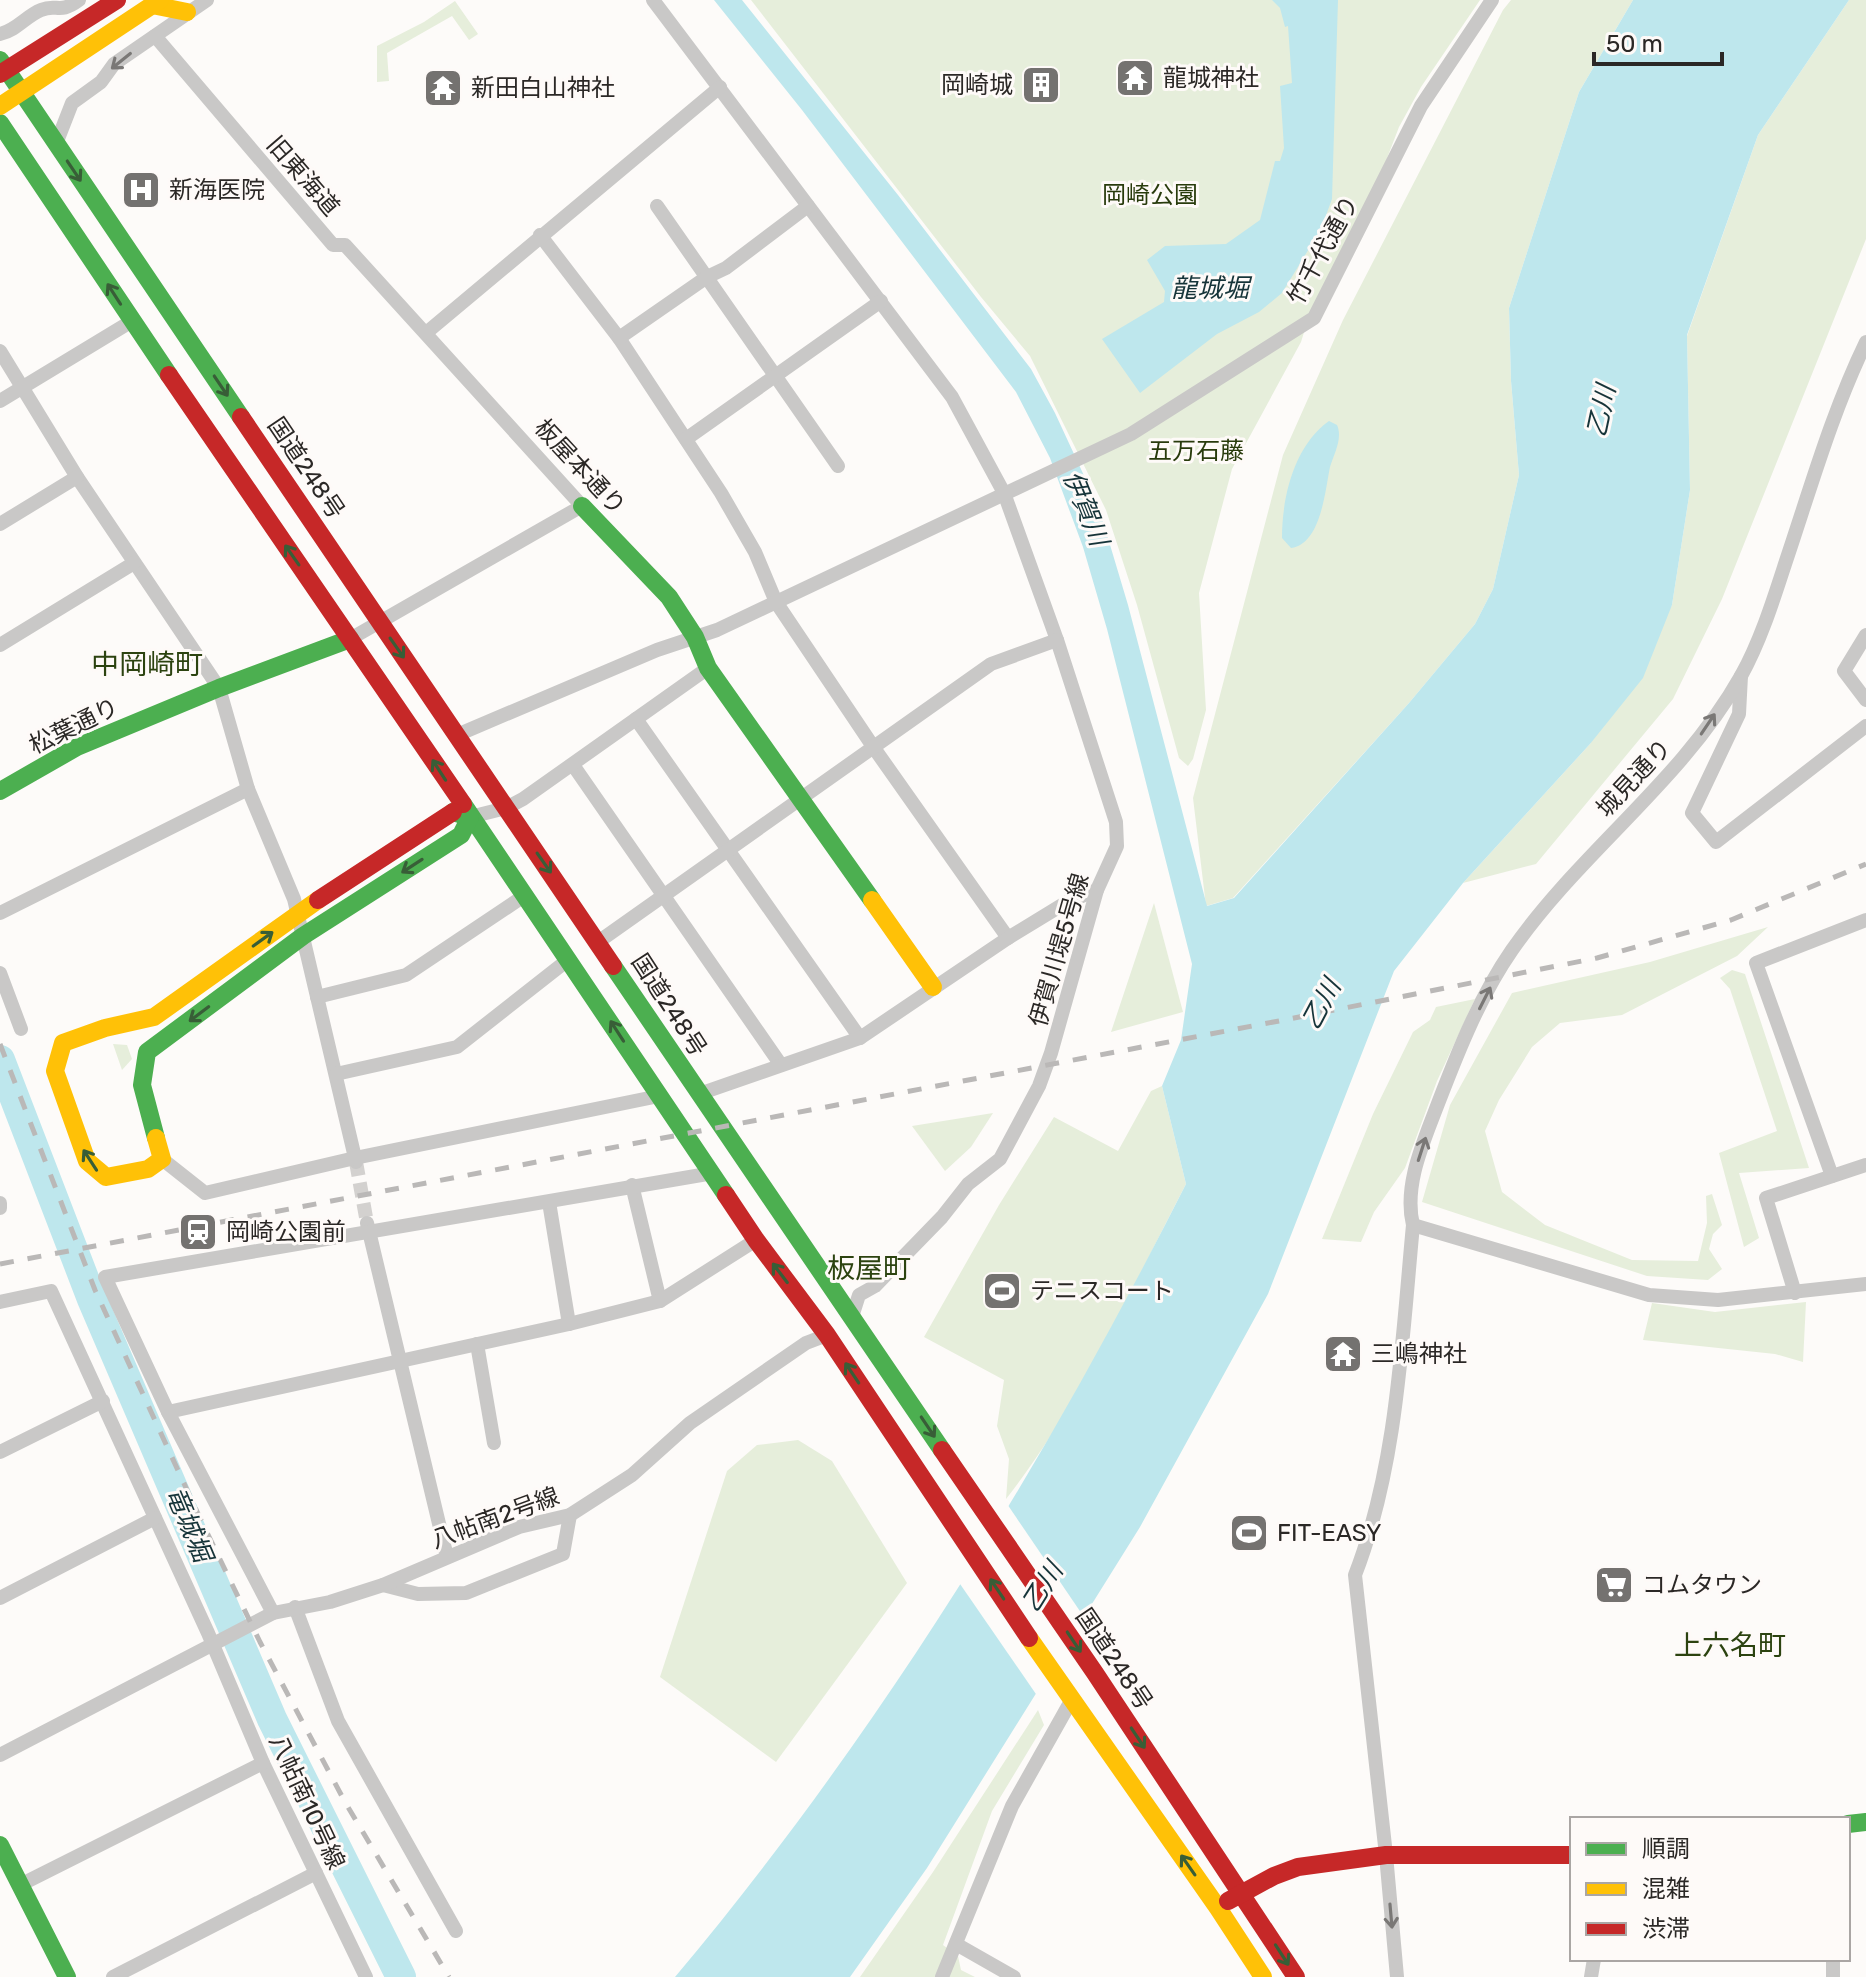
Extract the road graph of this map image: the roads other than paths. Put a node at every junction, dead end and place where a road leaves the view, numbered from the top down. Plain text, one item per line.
1 (79, 0) edge
2 (117, 0) edge
3 (207, 0) edge
4 (653, 0) edge
5 (1492, 0) edge
6 (156, 3) edge
7 (187, 12) junction
8 (0, 34) edge
9 (155, 36) junction
10 (2, 67) edge
11 (720, 87) junction
12 (22, 91) junction
13 (0, 106) edge
14 (0, 123) edge
15 (56, 144) junction
16 (657, 206) dead end
17 (808, 206) junction
18 (540, 235) junction
19 (707, 277) junction
20 (881, 301) junction
21 (132, 321) junction
22 (426, 333) junction
23 (619, 338) junction
24 (1866, 342) edge
25 (0, 351) edge
26 (777, 374) junction
27 (24, 386) junction
28 (0, 401) edge
29 (686, 439) junction
30 (838, 466) dead end
31 (77, 477) junction
32 (1004, 493) junction
33 (582, 506) junction
34 (0, 524) edge
35 (134, 563) junction
36 (776, 602) junction
37 (378, 621) junction
38 (1866, 635) edge
39 (695, 637) junction
40 (350, 639) junction
41 (1057, 640) junction
42 (0, 645) edge
43 (708, 668) junction
44 (1741, 676) junction
45 (219, 688) junction
46 (1866, 700) edge
47 (636, 719) junction
48 (1866, 726) edge
49 (457, 735) junction
50 (874, 748) junction
51 (573, 765) junction
52 (248, 789) junction
53 (0, 791) edge
54 (801, 800) junction
55 (506, 808) junction
56 (470, 817) junction
57 (728, 851) junction
58 (1097, 890) junction
59 (524, 896) junction
60 (664, 896) junction
61 (0, 913) edge
62 (297, 914) junction
63 (1866, 920) edge
64 (303, 936) junction
65 (1008, 938) junction
66 (598, 942) junction
67 (569, 959) junction
68 (0, 973) edge
69 (933, 987) junction
70 (317, 997) junction
71 (21, 1029) dead end
72 (860, 1038) junction
73 (781, 1065) junction
74 (336, 1074) junction
75 (699, 1094) junction
76 (659, 1096) junction
77 (162, 1159) junction
78 (356, 1160) junction
79 (1866, 1165) edge
80 (713, 1173) junction
81 (1832, 1176) junction
82 (632, 1185) junction
83 (549, 1202) junction
84 (1413, 1225) junction
85 (367, 1227) junction
86 (756, 1240) junction
87 (1866, 1284) edge
88 (1795, 1293) junction
89 (660, 1301) junction
90 (0, 1302) edge
91 (852, 1317) junction
92 (569, 1324) junction
93 (827, 1335) junction
94 (477, 1344) junction
95 (398, 1360) junction
96 (103, 1401) junction
97 (168, 1412) junction
98 (494, 1443) dead end
99 (0, 1452) edge
100 (570, 1515) junction
101 (155, 1518) junction
102 (447, 1557) junction
103 (383, 1585) junction
104 (0, 1598) edge
105 (295, 1607) junction
106 (267, 1616) junction
107 (217, 1642) junction
108 (1071, 1701) junction
109 (0, 1755) edge
110 (263, 1763) junction
111 (0, 1845) edge
112 (1386, 1855) junction
113 (1570, 1855) edge
114 (316, 1873) junction
115 (20, 1885) junction
116 (1242, 1892) junction
117 (1218, 1908) junction
118 (456, 1931) dead end
119 (956, 1944) junction
120 (67, 1977) edge
121 (113, 1977) edge
122 (366, 1977) edge
123 (942, 1977) edge
124 (1014, 1977) edge
125 (1263, 1977) edge
126 (1296, 1977) edge
127 (1397, 1977) edge

1 - 8 street
2 - 10 main road
3 - 7 street
4 - 11 street, 伊賀川堤5号線
5 - 32 street, 竹千代通り
6 - 7 main road
6 - 12 main road
7 - 9 street
9 -> 15 street
9 - 22 street, 旧東海道
10 - 12 main road, 国道248号
11 - 17 street, 伊賀川堤5号線
11 - 18 street
12 - 13 main road
12 - 15 main road, 国道248号
21 -> 14 main road
15 -> 37 main road, 国道248号
16 - 19 street
17 - 19 street
17 - 20 street, 伊賀川堤5号線
18 - 22 street
18 - 23 street
19 - 23 street
19 - 26 street
20 - 26 street
20 - 32 street, 伊賀川堤5号線
21 - 27 street
40 -> 21 main road
22 - 33 street, 板屋本通り
23 - 29 street
24 - 44 street, 城見通り
25 - 27 street
26 - 29 street
26 - 30 street
27 - 28 street
27 - 31 street
29 - 36 street
31 - 34 street
31 - 35 street
32 - 36 street, 竹千代通り
32 - 41 street, 伊賀川堤5号線
33 - 37 street
33 - 39 main road, 板屋本通り
35 - 42 street
35 - 45 street
36 - 39 street, 竹千代通り
36 - 50 street
37 - 40 street
37 -> 49 main road, 国道248号
38 - 46 street
39 - 43 main road, 板屋本通り
39 - 49 street, 竹千代通り
40 - 45 main road, 松葉通り
56 -> 40 main road
41 - 50 street
41 - 58 street, 伊賀川堤5号線
43 - 47 street
43 - 54 main road
44 - 48 street
84 -> 44 street, 城見通り
45 - 52 street
45 - 53 main road, 松葉通り
47 - 51 street
47 - 57 street
49 - 55 main road, 国道248号
50 - 54 street
50 - 65 street
51 - 55 street
51 - 60 street
52 - 61 street
52 - 62 street
54 - 57 street
54 - 69 main road
55 - 56 street
55 -> 66 main road, 国道248号
56 - 59 main road
56 - 62 main road
56 -> 64 main road
57 - 60 street
57 - 72 street
58 - 65 street
58 - 91 street, 伊賀川堤5号線
59 - 67 main road
59 - 70 street
60 - 66 street
60 - 73 street
62 - 64 street
77 -> 62 main road
63 - 81 street
64 - 70 street
64 -> 77 main road
65 - 69 street
66 - 75 main road, 国道248号
67 - 74 street
76 -> 67 main road
68 - 71 street
69 - 72 street
70 - 74 street
72 - 73 street
73 - 75 street
74 - 78 street
75 - 91 main road, 国道248号
76 - 78 street
76 - 80 main road
77 - 78 street
79 - 81 street
80 - 82 street
80 - 86 main road
81 - 88 street
82 - 83 street
82 - 89 street
83 - 85 street
83 - 92 street
84 - 88 street
84 - 112 street, 城見通り
85 - 95 street
85 - 97 street
86 - 89 street
93 -> 86 main road
87 - 88 street
89 - 92 street
90 - 96 street
91 -> 116 main road, 国道248号
92 - 94 street
93 - 100 street, 八帖南2号線
108 -> 93 main road
94 - 95 street
94 - 98 street
95 - 97 street
95 - 102 street
96 - 99 street
96 - 101 street
97 - 106 street
100 - 102 street, 八帖南2号線
100 - 103 street
101 - 104 street
101 - 107 street, 八帖南10号線
102 - 103 street, 八帖南2号線
103 - 105 street, 八帖南2号線
105 - 106 street, 八帖南2号線
105 - 118 street
106 - 107 street, 八帖南2号線
107 - 109 street, 八帖南2号線
107 - 110 street, 八帖南10号線
117 -> 108 main road
108 - 119 street
110 - 114 street, 八帖南10号線
110 - 115 street
111 - 115 main road
112 - 113 main road
112 - 116 main road
112 -> 127 street, 城見通り
114 - 121 street
114 - 122 street, 八帖南10号線
115 - 120 main road
116 - 117 main road
116 -> 126 main road, 国道248号
117 - 125 main road
119 - 123 street
119 - 124 street

